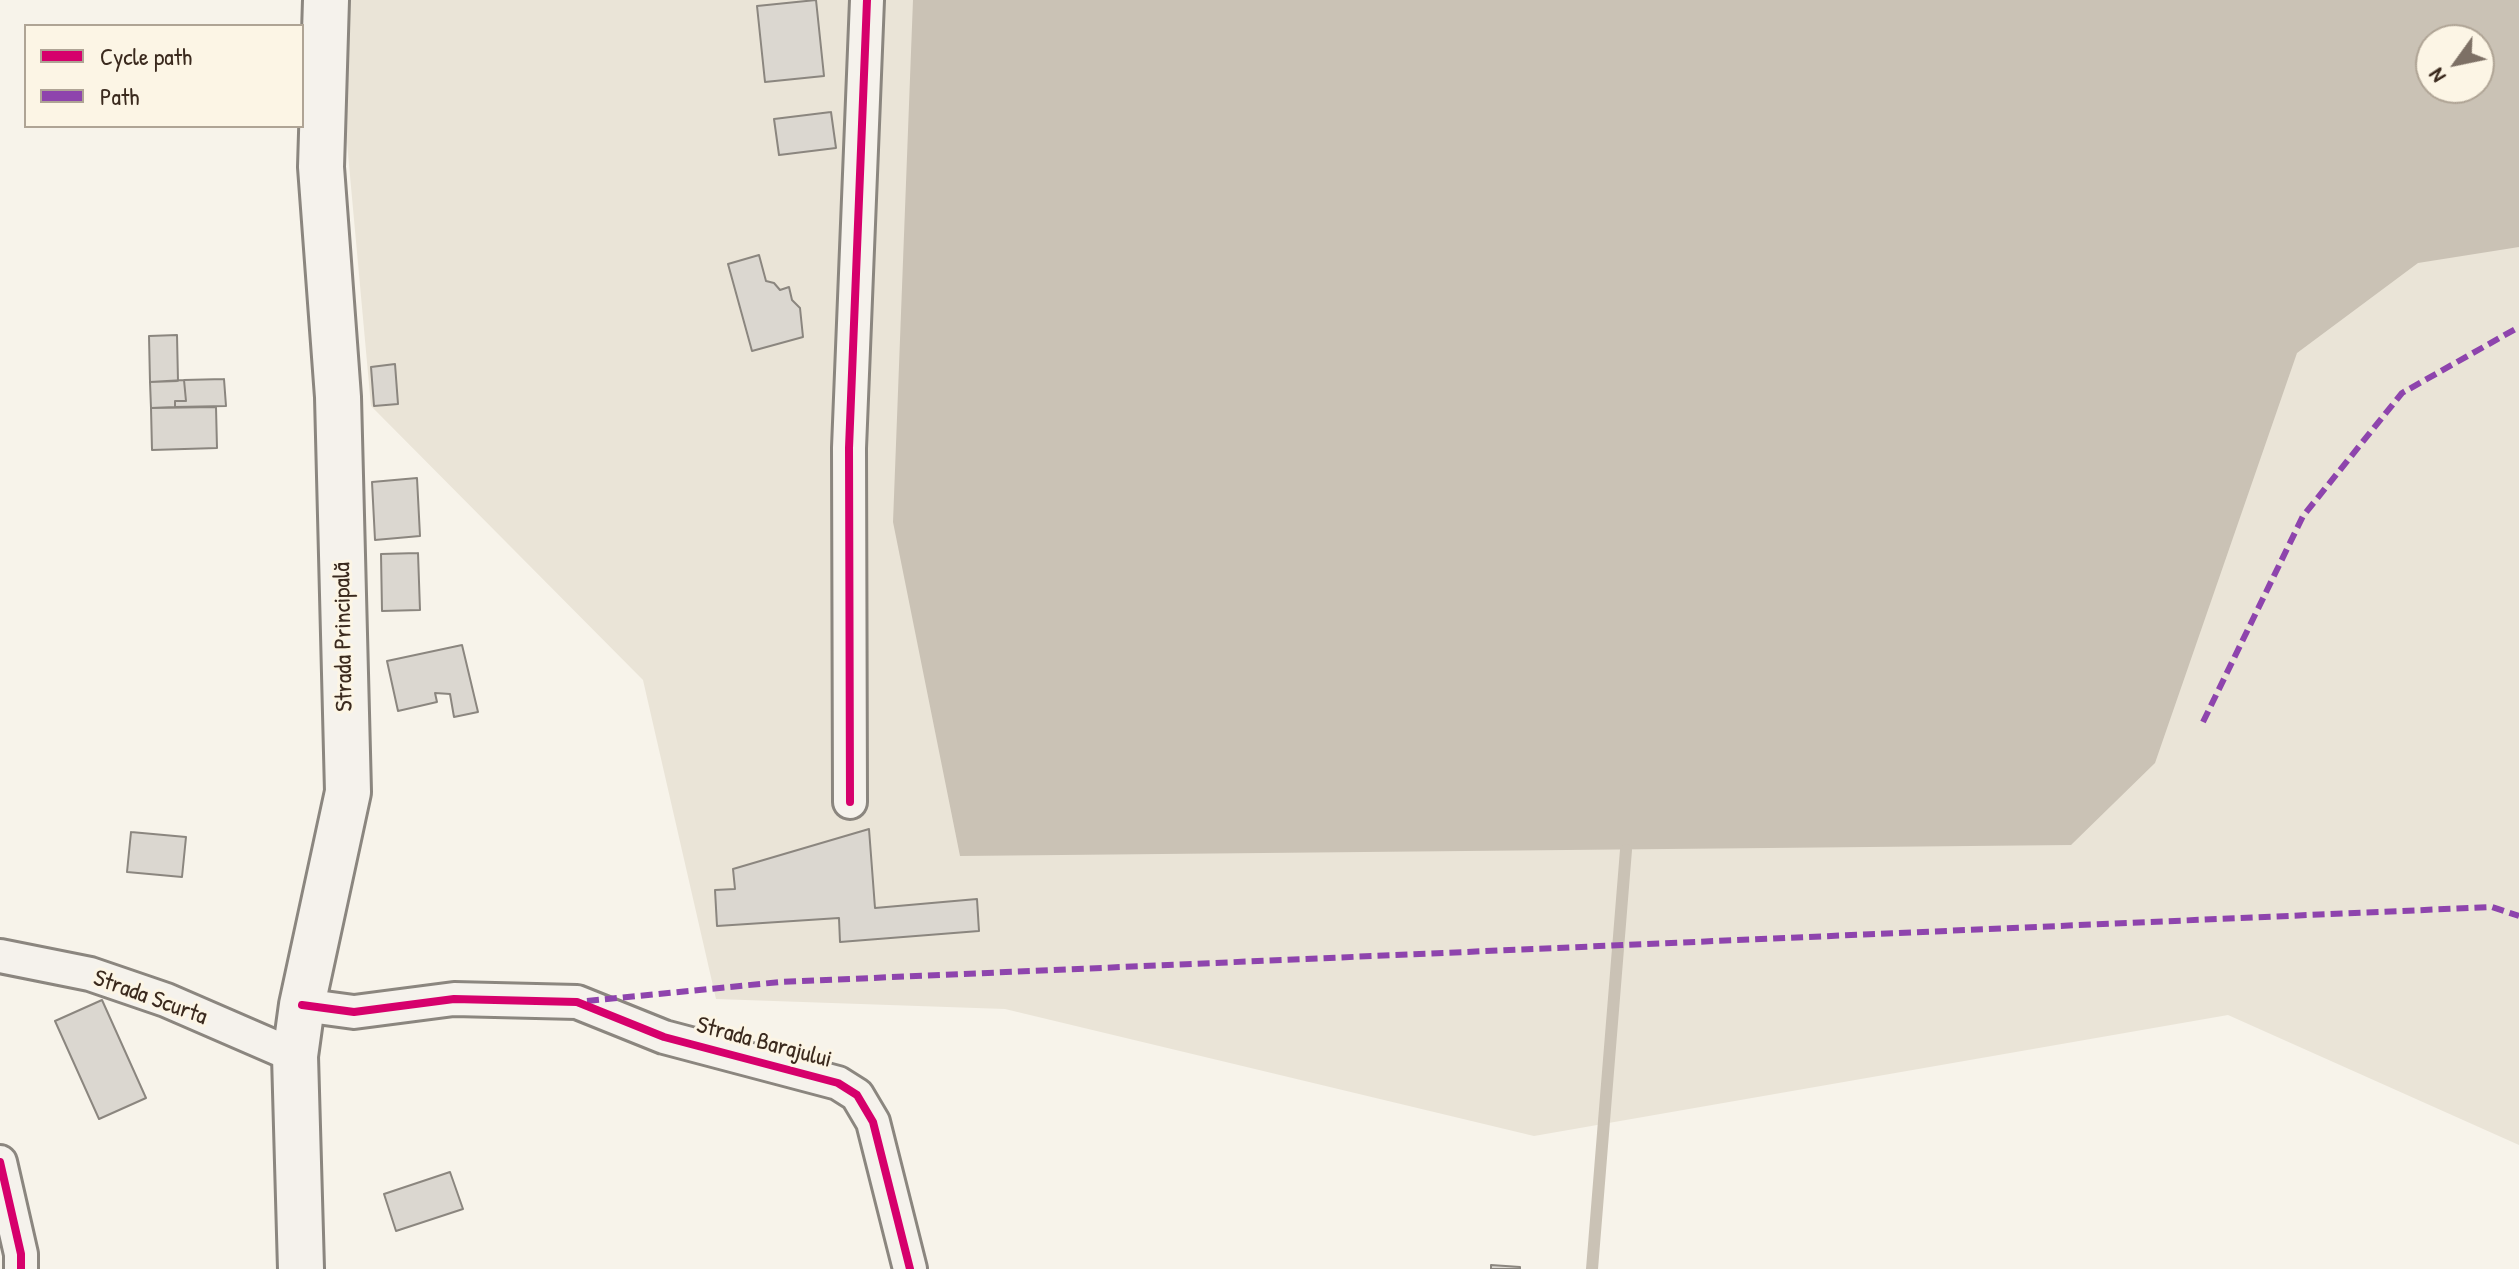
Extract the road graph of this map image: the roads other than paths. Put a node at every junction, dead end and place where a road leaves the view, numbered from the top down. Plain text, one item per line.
1 (326, 0) edge
2 (867, 0) edge
3 (850, 802) dead end
4 (0, 956) edge
5 (302, 1005) junction
6 (295, 1056) junction
7 (0, 1162) edge
8 (21, 1269) edge
9 (301, 1269) edge
10 (910, 1269) edge

1 - 5 main road, Strada Principală
2 - 3 street
4 - 6 street, Strada Scurta
5 - 6 main road, Strada Principală
5 - 10 street, Strada Barajului
6 - 9 main road, Strada Principală
7 - 8 street

